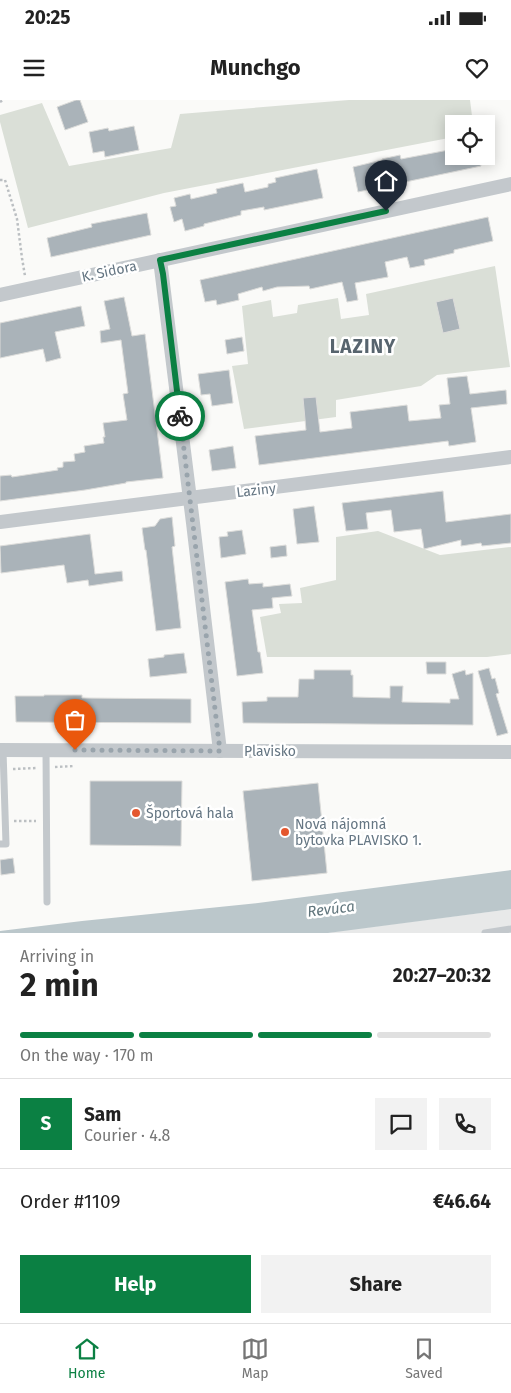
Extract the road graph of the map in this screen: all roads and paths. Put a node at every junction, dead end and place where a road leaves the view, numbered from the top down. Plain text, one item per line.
1 (0, 180) edge
2 (511, 184) edge
3 (160, 260) junction
4 (28, 289) junction
5 (0, 295) edge
6 (511, 457) edge
7 (190, 498) junction
8 (0, 522) edge
9 (2, 750) edge
10 (46, 750) junction
11 (220, 751) junction
12 (511, 752) edge
13 (2, 798) edge
14 (47, 820) junction
15 (5, 821) junction
16 (0, 844) edge
17 (47, 902) dead end
18 (511, 929) edge
19 (485, 933) edge

1 - 4 path
2 - 3 street, K. Sidora
3 - 4 street, K. Sidora
3 - 7 street
4 - 5 street, K. Sidora
6 - 7 street, Laziny
7 - 8 street, Laziny
7 - 11 street
9 - 10 street, Plavisko
9 - 13 lane
10 - 11 street, Plavisko
10 - 14 lane
11 - 12 street, Plavisko
13 - 15 lane
14 - 15 path
14 - 17 lane
15 - 16 lane
18 - 19 lane

